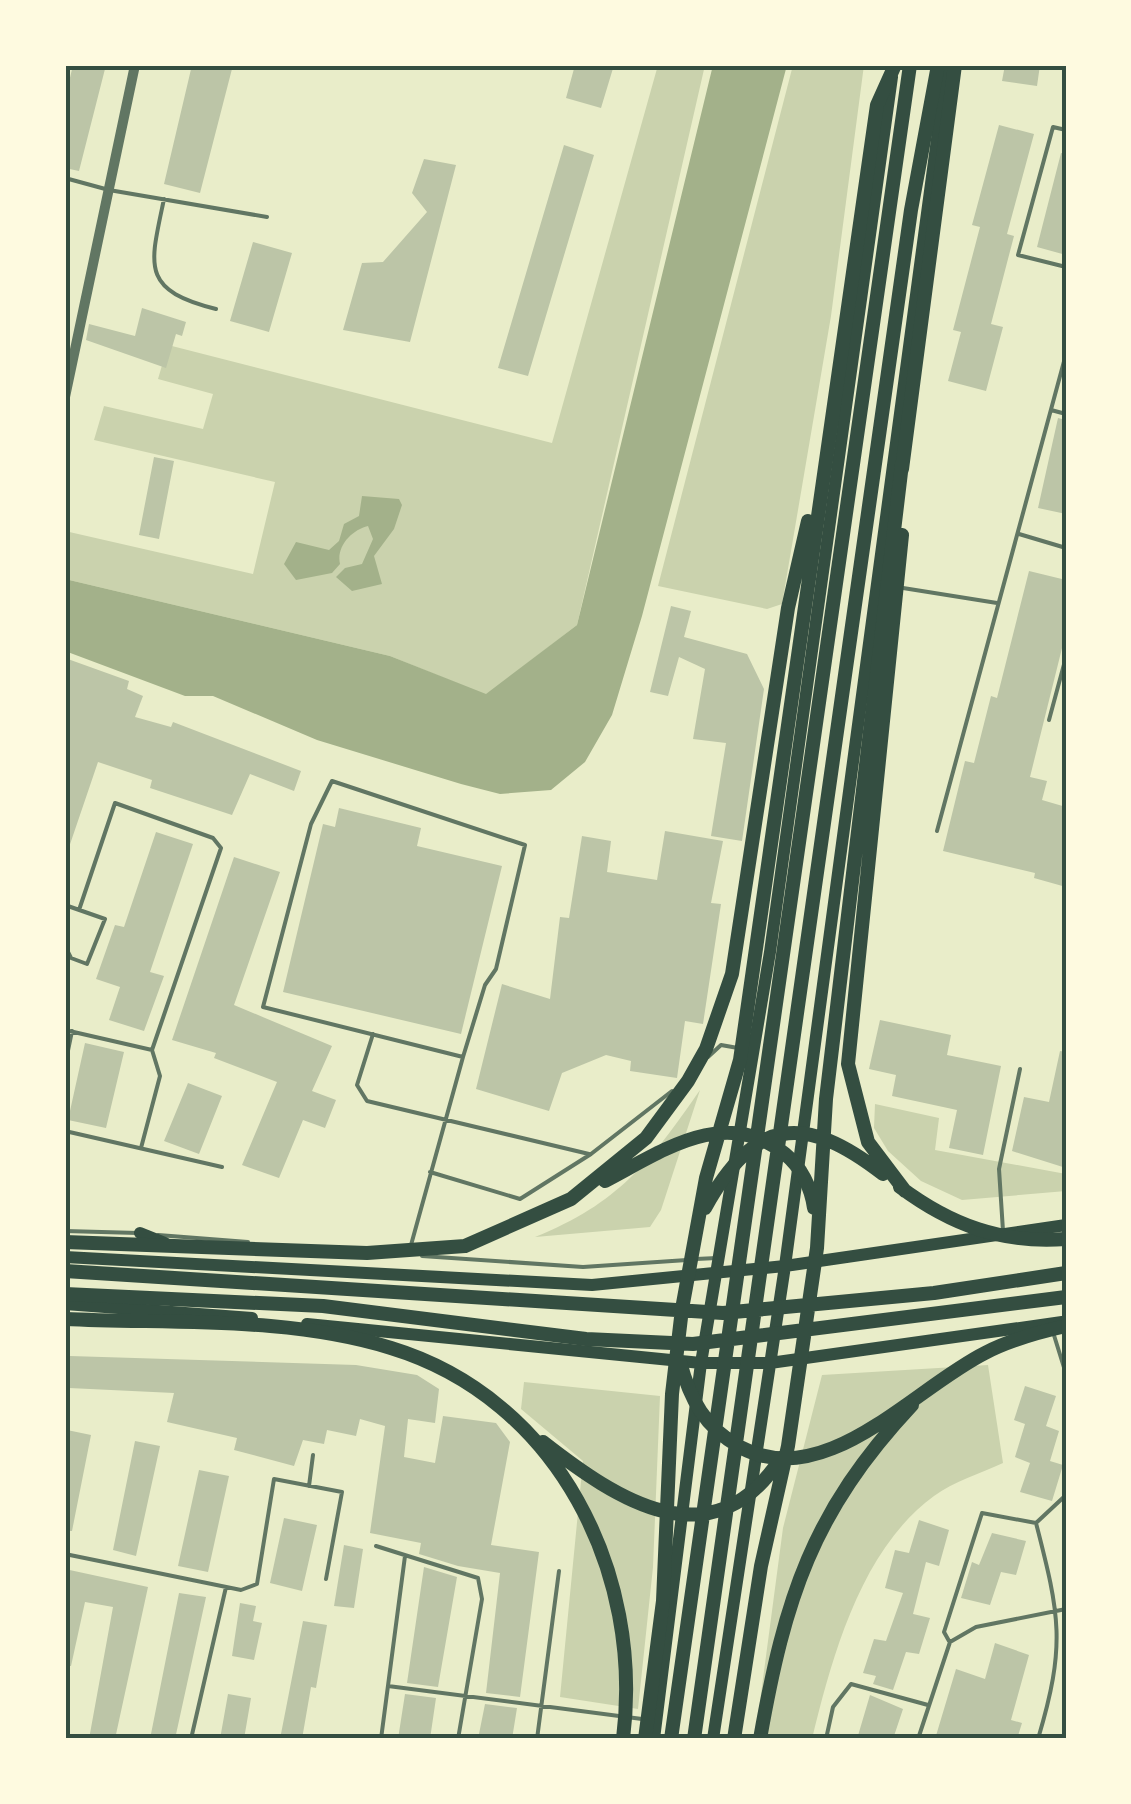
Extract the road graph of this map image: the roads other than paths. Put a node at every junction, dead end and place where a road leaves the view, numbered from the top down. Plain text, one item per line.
1 (135, 65) edge
2 (894, 65) edge
3 (910, 65) edge
4 (938, 65) edge
5 (947, 65) edge
6 (955, 65) edge
7 (1066, 130) edge
8 (65, 178) edge
9 (109, 190) junction
10 (164, 200) junction
11 (267, 217) dead end
12 (1066, 268) edge
13 (216, 309) dead end
14 (1066, 354) edge
15 (68, 379) edge
16 (65, 397) edge
17 (1052, 410) junction
18 (1066, 414) edge
19 (832, 418) junction
20 (902, 464) junction
21 (1019, 534) junction
22 (1066, 548) edge
23 (874, 583) junction
24 (999, 603) junction
25 (1066, 657) edge
26 (1050, 720) dead end
27 (937, 831) dead end
28 (65, 905) edge
29 (79, 910) junction
30 (65, 946) edge
31 (65, 1030) edge
32 (72, 1031) junction
33 (372, 1034) junction
34 (152, 1050) junction
35 (754, 1051) junction
36 (463, 1058) junction
37 (65, 1065) edge
38 (1020, 1069) dead end
39 (446, 1118) junction
40 (801, 1123) junction
41 (65, 1130) edge
42 (743, 1130) junction
43 (794, 1138) dead end
44 (141, 1148) junction
45 (787, 1152) dead end
46 (592, 1154) junction
47 (222, 1167) dead end
48 (430, 1172) junction
49 (905, 1191) junction
50 (572, 1199) junction
51 (698, 1221) junction
52 (1066, 1225) edge
53 (65, 1231) edge
54 (1003, 1232) junction
55 (140, 1233) junction
56 (1066, 1239) edge
57 (65, 1242) edge
58 (818, 1248) junction
59 (409, 1255) junction
60 (65, 1257) edge
61 (722, 1258) junction
62 (213, 1262) junction
63 (785, 1266) junction
64 (65, 1271) edge
65 (719, 1273) junction
66 (1066, 1273) edge
67 (65, 1294) edge
68 (1066, 1297) edge
69 (65, 1304) edge
70 (65, 1319) edge
71 (1050, 1323) junction
72 (1066, 1324) edge
73 (677, 1351) junction
74 (701, 1362) junction
75 (770, 1364) junction
76 (1066, 1374) edge
77 (933, 1383) junction
78 (527, 1429) junction
79 (788, 1446) junction
80 (313, 1455) dead end
81 (309, 1486) junction
82 (1066, 1495) edge
83 (1036, 1523) junction
84 (376, 1546) dead end
85 (65, 1554) edge
86 (405, 1556) junction
87 (559, 1570) dead end
88 (326, 1579) dead end
89 (226, 1587) junction
90 (1066, 1609) edge
91 (1058, 1610) junction
92 (950, 1642) junction
93 (388, 1686) junction
94 (463, 1696) junction
95 (928, 1704) junction
96 (542, 1706) junction
97 (657, 1721) junction
98 (191, 1739) edge
99 (381, 1739) edge
100 (458, 1739) edge
101 (537, 1739) edge
102 (623, 1739) edge
103 (644, 1739) edge
104 (654, 1739) edge
105 (671, 1739) edge
106 (694, 1739) edge
107 (713, 1739) edge
108 (734, 1739) edge
109 (760, 1739) edge
110 (826, 1739) edge
111 (918, 1739) edge
112 (1038, 1739) edge

1 - 9 street
2 - 19 highway
2 - 35 main road
3 - 105 highway
4 - 106 highway
5 - 23 main road
6 - 20 highway
7 - 12 lane
8 - 9 lane
9 - 10 lane
9 - 15 street
10 - 11 lane
10 - 13 lane
14 - 17 lane
15 - 16 street
17 - 18 lane
17 - 21 lane
19 - 50 highway
19 - 51 highway
20 - 49 highway
20 - 58 highway
21 - 22 lane
21 - 24 lane
23 - 24 lane
23 - 40 main road
24 - 27 lane
25 - 26 lane
28 - 29 lane
29 - 30 lane
29 - 34 lane
31 - 32 lane
32 - 34 lane
32 - 37 lane
33 - 36 lane
33 - 36 lane
33 - 39 lane
34 - 44 lane
35 - 42 main road
35 - 46 lane
36 - 39 lane
38 - 54 lane
39 - 46 lane
39 - 48 lane
40 - 43 lane
40 - 63 main road
41 - 44 lane
42 - 45 lane
42 - 61 main road
44 - 47 lane
46 - 48 lane
48 - 59 lane
49 - 51 highway
49 - 56 highway
50 - 57 highway
50 - 58 highway
51 - 73 highway
52 - 54 main road
53 - 55 lane
54 - 63 main road
55 - 59 lane
55 - 62 main road
58 - 79 highway
59 - 61 lane
60 - 62 main road
61 - 65 main road
62 - 65 main road
63 - 65 main road
63 - 75 main road
64 - 66 highway
65 - 74 main road
67 - 68 highway
69 - 74 main road
70 - 78 highway
71 - 72 main road
71 - 75 main road
71 - 76 lane
72 - 77 highway
73 - 77 highway
73 - 103 highway
74 - 75 main road
74 - 97 main road
75 - 107 main road
77 - 109 highway
78 - 79 highway
78 - 102 highway
79 - 108 highway
80 - 81 lane
81 - 88 lane
81 - 89 lane
82 - 83 lane
83 - 91 lane
83 - 92 lane
84 - 86 lane
85 - 89 lane
86 - 93 lane
86 - 94 lane
87 - 96 lane
89 - 98 lane
90 - 91 lane
91 - 92 lane
91 - 112 lane
92 - 95 lane
93 - 94 lane
93 - 99 lane
94 - 96 lane
94 - 100 lane
95 - 110 lane
95 - 111 lane
96 - 97 lane
96 - 101 lane
97 - 104 main road

